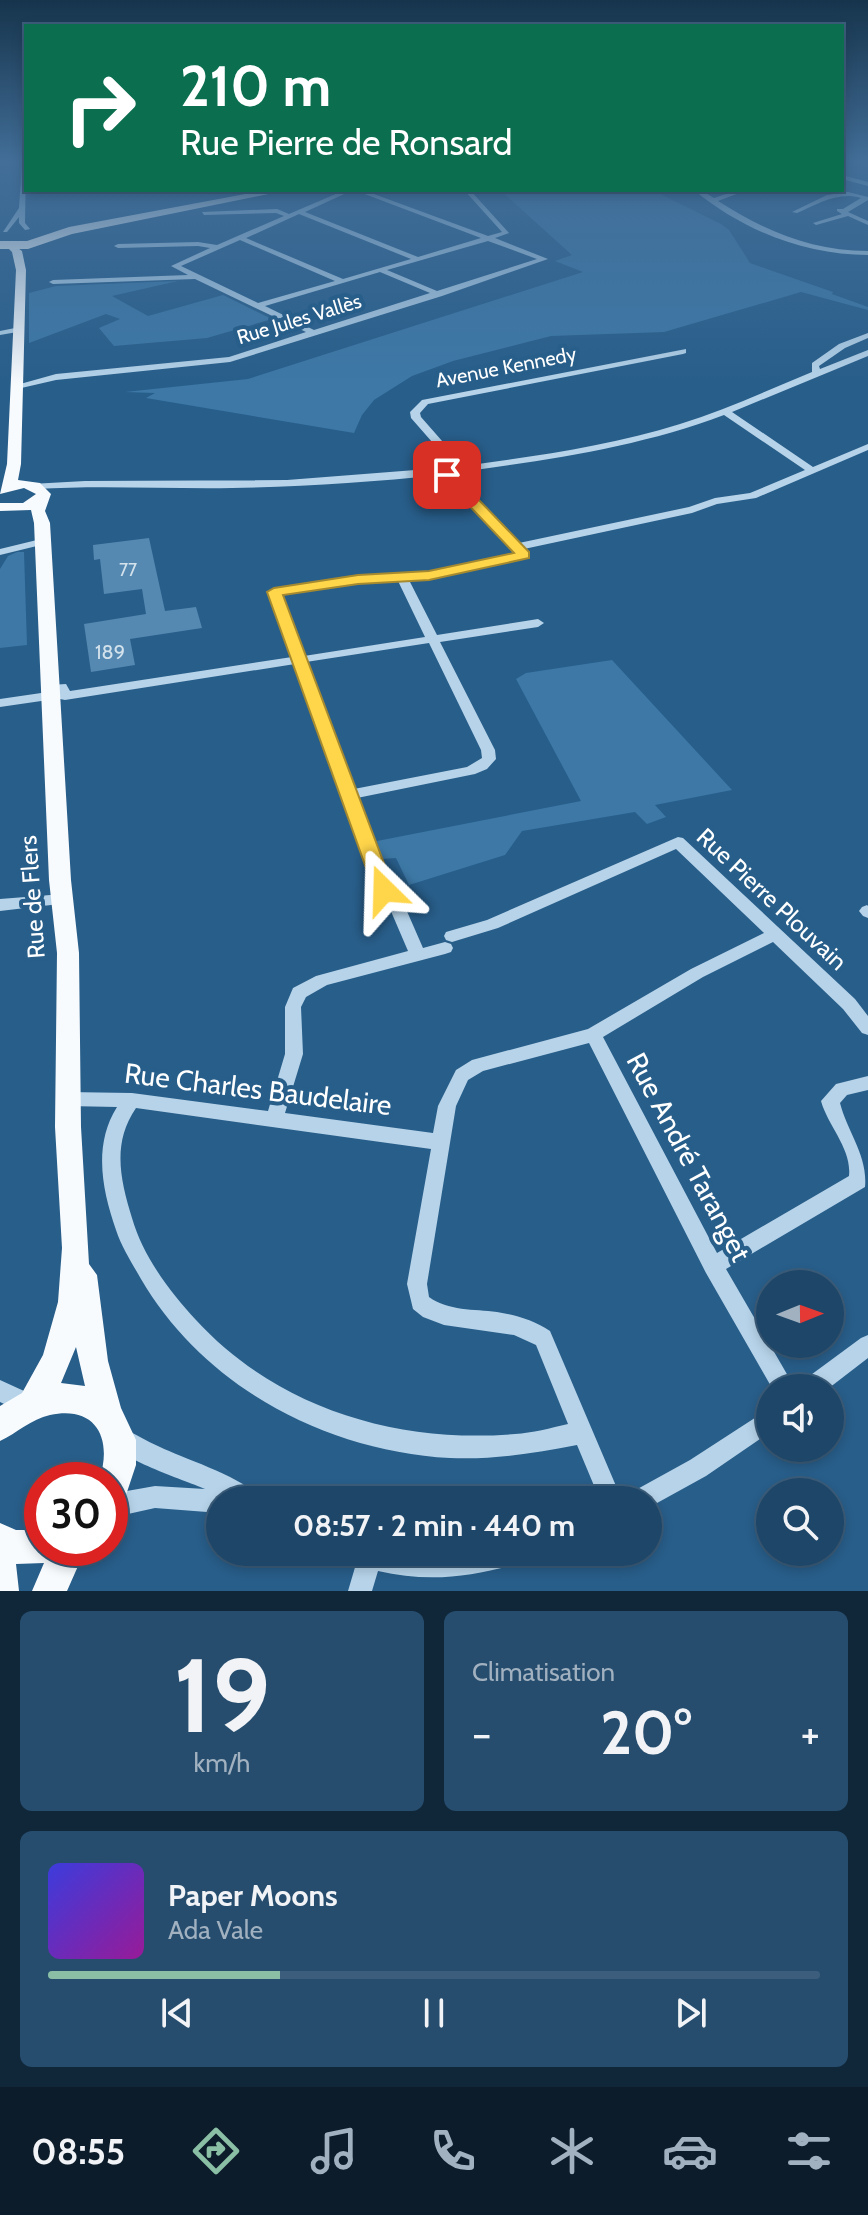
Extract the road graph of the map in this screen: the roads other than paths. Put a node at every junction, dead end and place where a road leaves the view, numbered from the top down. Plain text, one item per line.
1 (29, 236) edge
2 (35, 236) edge
3 (361, 236) edge
4 (484, 236) edge
5 (494, 236) edge
6 (778, 236) edge
7 (238, 237) joint
8 (489, 238) junction
9 (4, 241) edge
10 (118, 246) dead end
11 (215, 247) junction
12 (868, 253) edge
13 (419, 259) junction
14 (21, 270) junction
15 (381, 270) junction
16 (197, 277) junction
17 (342, 281) junction
18 (53, 282) dead end
19 (439, 294) junction
20 (257, 306) junction
21 (20, 329) junction
22 (0, 333) edge
23 (314, 333) junction
24 (868, 335) edge
25 (683, 351) dead end
26 (868, 353) edge
27 (816, 373) junction
28 (18, 381) junction
29 (726, 412) junction
30 (15, 442) junction
31 (868, 447) edge
32 (462, 470) junction
33 (812, 470) junction
34 (444, 472) junction
35 (423, 474) junction
36 (2, 489) edge
37 (38, 492) junction
38 (471, 501) junction
39 (2, 507) edge
40 (41, 542) junction
41 (520, 551) junction
42 (0, 552) edge
43 (402, 578) junction
44 (538, 623) dead end
45 (432, 640) junction
46 (299, 662) junction
47 (50, 692) junction
48 (0, 703) edge
49 (348, 795) junction
50 (384, 890) dead end
51 (63, 899) junction
52 (0, 905) edge
53 (398, 909) dead end
54 (775, 934) junction
55 (418, 955) junction
56 (868, 1028) edge
57 (593, 1035) junction
58 (868, 1083) edge
59 (67, 1099) junction
60 (132, 1100) junction
61 (274, 1119) junction
62 (441, 1142) junction
63 (76, 1248) junction
64 (713, 1266) junction
65 (868, 1345) edge
66 (776, 1374) edge
67 (830, 1374) edge
68 (21, 1399) edge
69 (0, 1425) edge
70 (113, 1427) junction
71 (756, 1429) edge
72 (582, 1433) junction
73 (119, 1462) edge
74 (224, 1486) edge
75 (605, 1486) edge
76 (662, 1488) edge
77 (206, 1501) edge
78 (128, 1502) edge
79 (0, 1540) edge
80 (24, 1547) edge
81 (61, 1566) edge
82 (361, 1566) edge
83 (426, 1566) edge
84 (453, 1566) edge
85 (0, 1567) edge
86 (2, 1591) edge
87 (49, 1591) edge
88 (360, 1591) edge

1 - 9 highway
2 - 14 main road
3 - 13 street
4 - 8 street
5 - 8 street
6 - 12 street
7 - 11 street
7 - 17 street
8 - 13 street
8 - 19 street, Rue Jules Vallès
9 - 14 main road
10 - 11 street
11 - 16 street
13 - 15 street
14 - 21 main road
15 - 17 street
15 - 19 street
16 - 18 street
16 - 20 street
17 - 20 street
19 - 23 street, Rue Jules Vallès
20 - 23 street
21 - 22 street
21 - 28 main road
23 - 28 street, Rue Jules Vallès
24 - 27 street
25 - 32 street, Avenue Kennedy
26 - 27 street
27 - 29 street
28 - 30 main road
29 - 32 street
29 - 33 street
30 - 36 main road
30 - 37 main road
31 - 33 street
32 - 34 street
33 - 41 street
34 - 35 street
34 - 38 street
35 - 37 street
35 - 38 street
36 - 37 main road
37 - 39 main road
37 - 40 main road, Rue de Flers
38 - 41 street
39 - 40 main road
40 - 42 street
40 - 47 main road, Rue de Flers
41 - 43 street
43 - 45 street
43 - 46 street
44 - 45 street
45 - 46 street
45 - 49 street
46 - 47 street
46 - 49 street
47 - 48 street
47 - 51 main road, Rue de Flers
49 - 50 street
51 - 52 street
51 - 59 main road, Rue de Flers
53 - 55 street
54 - 55 street, Rue Pierre Plouvain
54 - 56 street, Rue Pierre Plouvain
54 - 57 street
55 - 61 street
57 - 62 street
57 - 64 street, Rue André Taranget
58 - 64 street
59 - 60 street, Rue Charles Baudelaire
59 - 63 main road, Rue de Flers
60 - 61 street, Rue Charles Baudelaire
60 - 72 street
61 - 62 street, Rue Charles Baudelaire
62 - 72 street
63 - 68 main road, Rue de Flers
63 - 70 main road, Rue de Flers
64 - 66 street, Rue André Taranget
65 - 67 street
68 - 69 main road
68 - 70 main road
70 - 73 main road
70 - 74 street
71 - 76 street
72 - 75 street
77 - 78 street
79 - 80 main road
81 - 87 main road
82 - 88 street
83 - 84 street
85 - 86 main road

